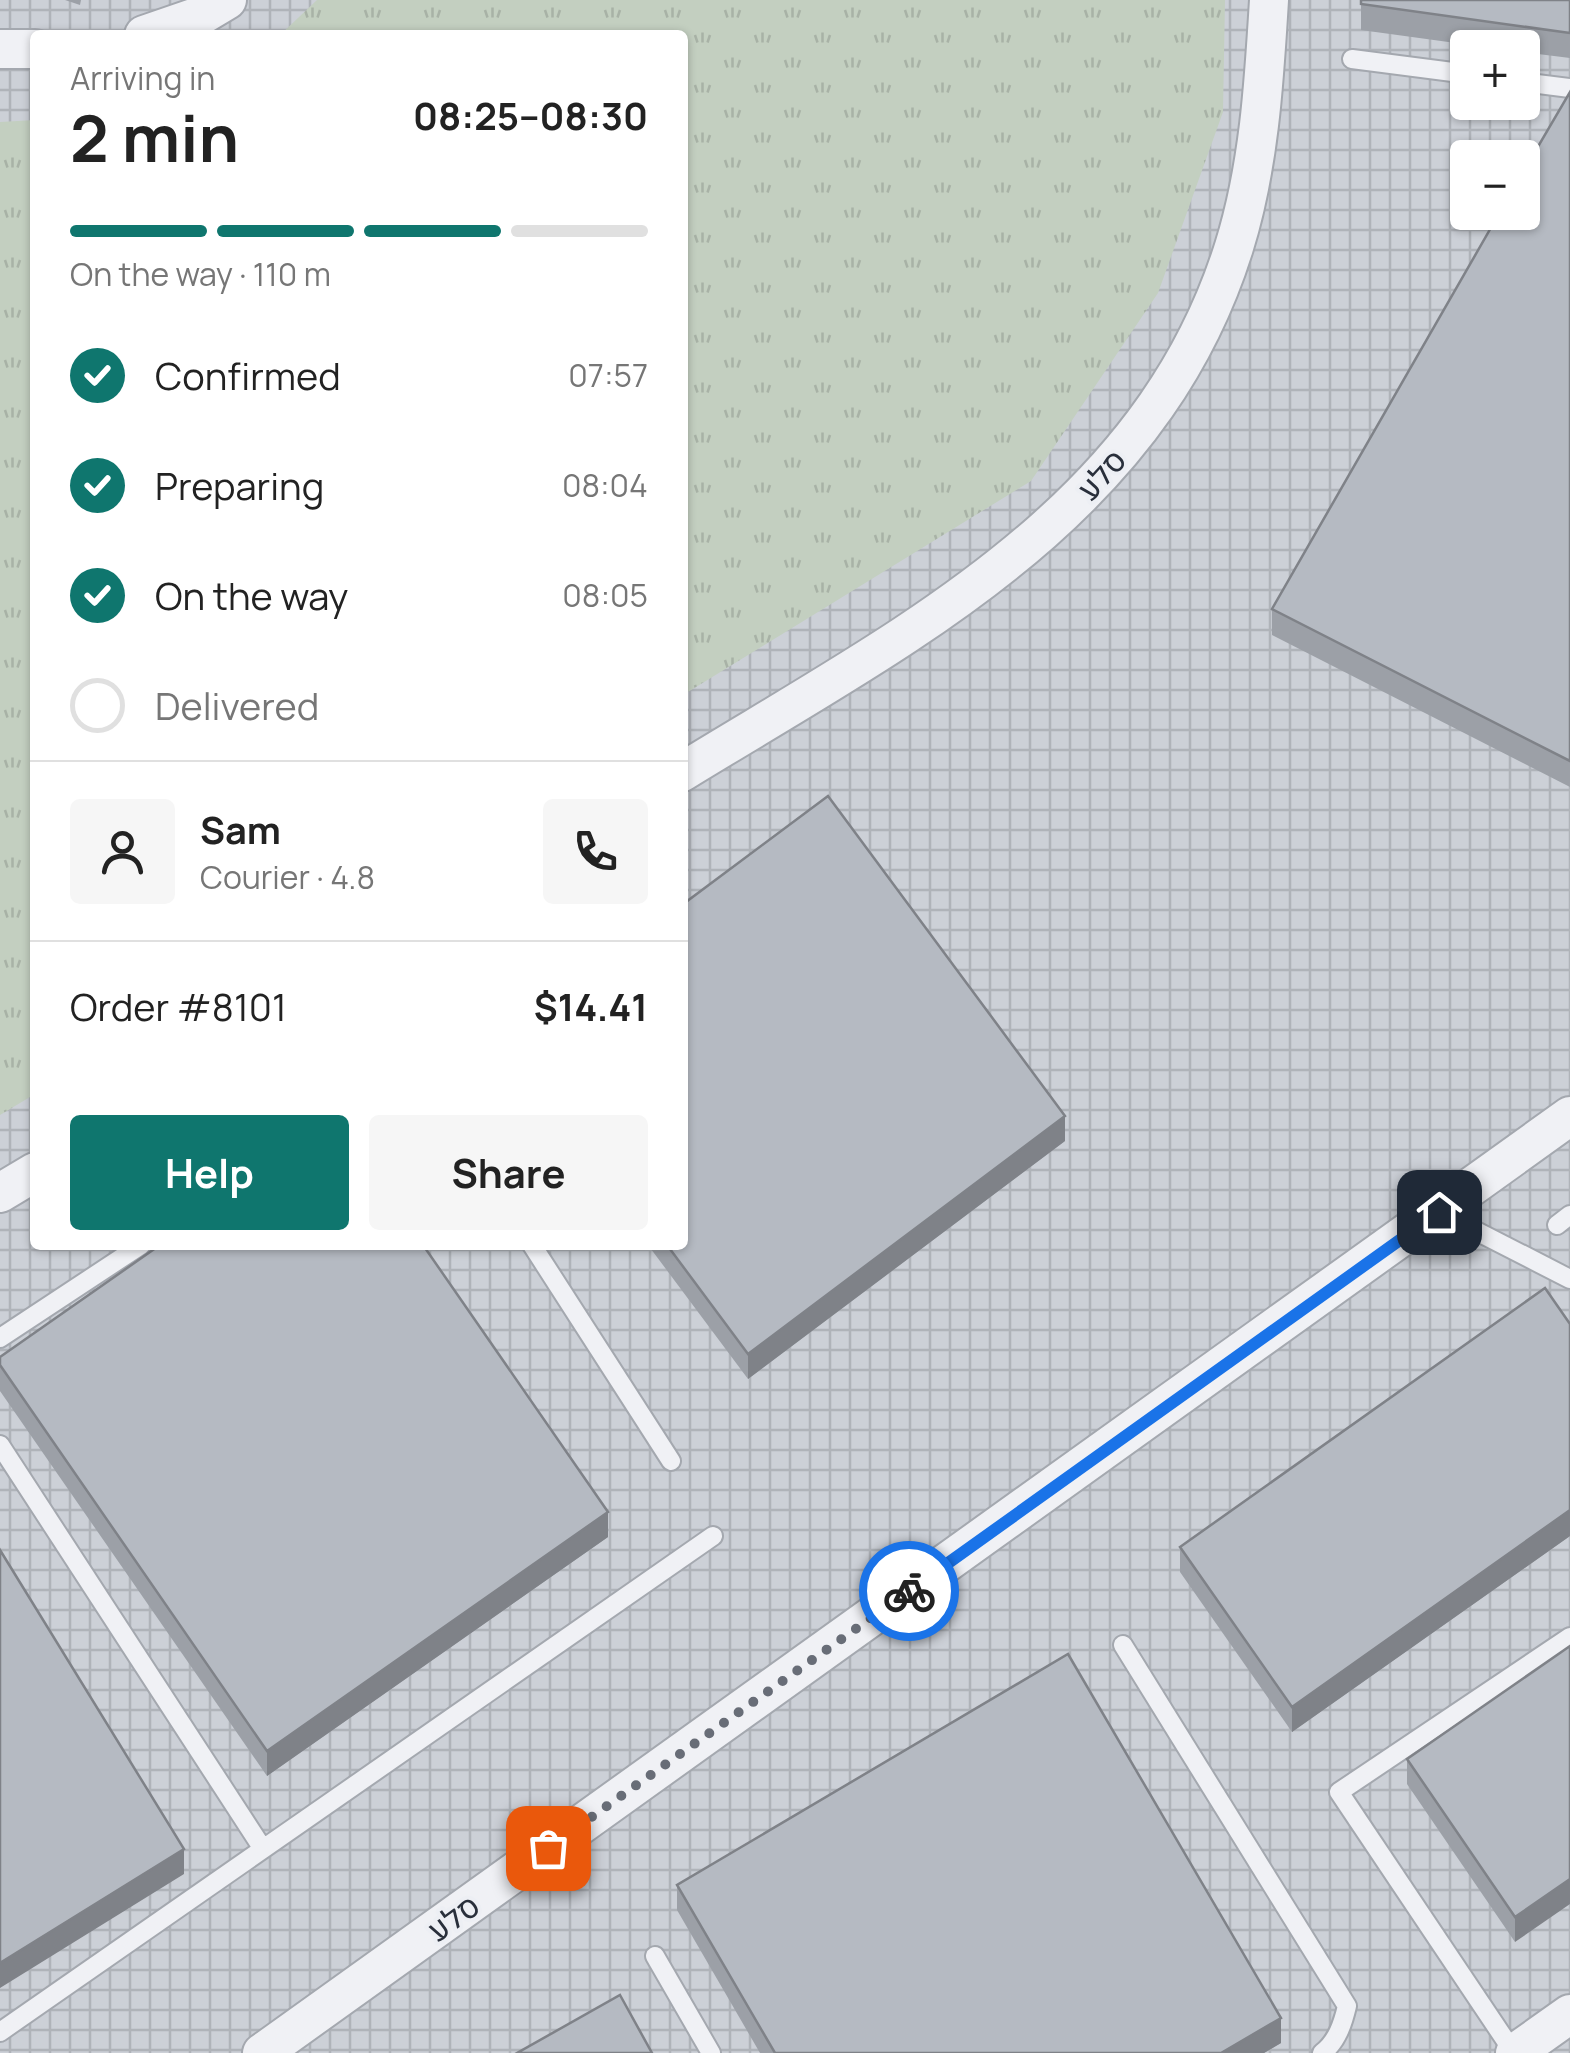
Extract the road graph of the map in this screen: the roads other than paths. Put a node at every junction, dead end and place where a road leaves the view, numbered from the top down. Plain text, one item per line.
1 (228, 0) edge
2 (1269, 0) edge
3 (158, 30) edge
4 (0, 49) edge
5 (30, 49) edge
6 (1352, 59) dead end
7 (1450, 72) edge
8 (1540, 84) edge
9 (1570, 88) edge
10 (688, 768) edge
11 (1570, 1116) edge
12 (30, 1175) edge
13 (0, 1193) edge
14 (1439, 1212) junction
15 (133, 1250) edge
16 (535, 1250) edge
17 (1570, 1279) edge
18 (0, 1338) edge
19 (0, 1445) edge
20 (671, 1461) dead end
21 (713, 1536) dead end
22 (1570, 1638) edge
23 (1123, 1644) dead end
24 (263, 1850) junction
25 (655, 1956) dead end
26 (1570, 2014) edge
27 (0, 2032) edge
28 (262, 2053) edge
29 (711, 2053) edge
30 (1322, 2053) edge
31 (1515, 2053) edge

1 - 3 street
2 - 10 street, סלע
4 - 5 street
6 - 7 lane
8 - 9 lane
11 - 14 street, סלע
12 - 13 street
14 - 17 lane
14 - 28 street, סלע
15 - 18 lane
16 - 20 lane
19 - 24 lane
21 - 24 lane
22 - 31 lane
23 - 30 lane
24 - 27 lane
25 - 29 lane
26 - 31 street

